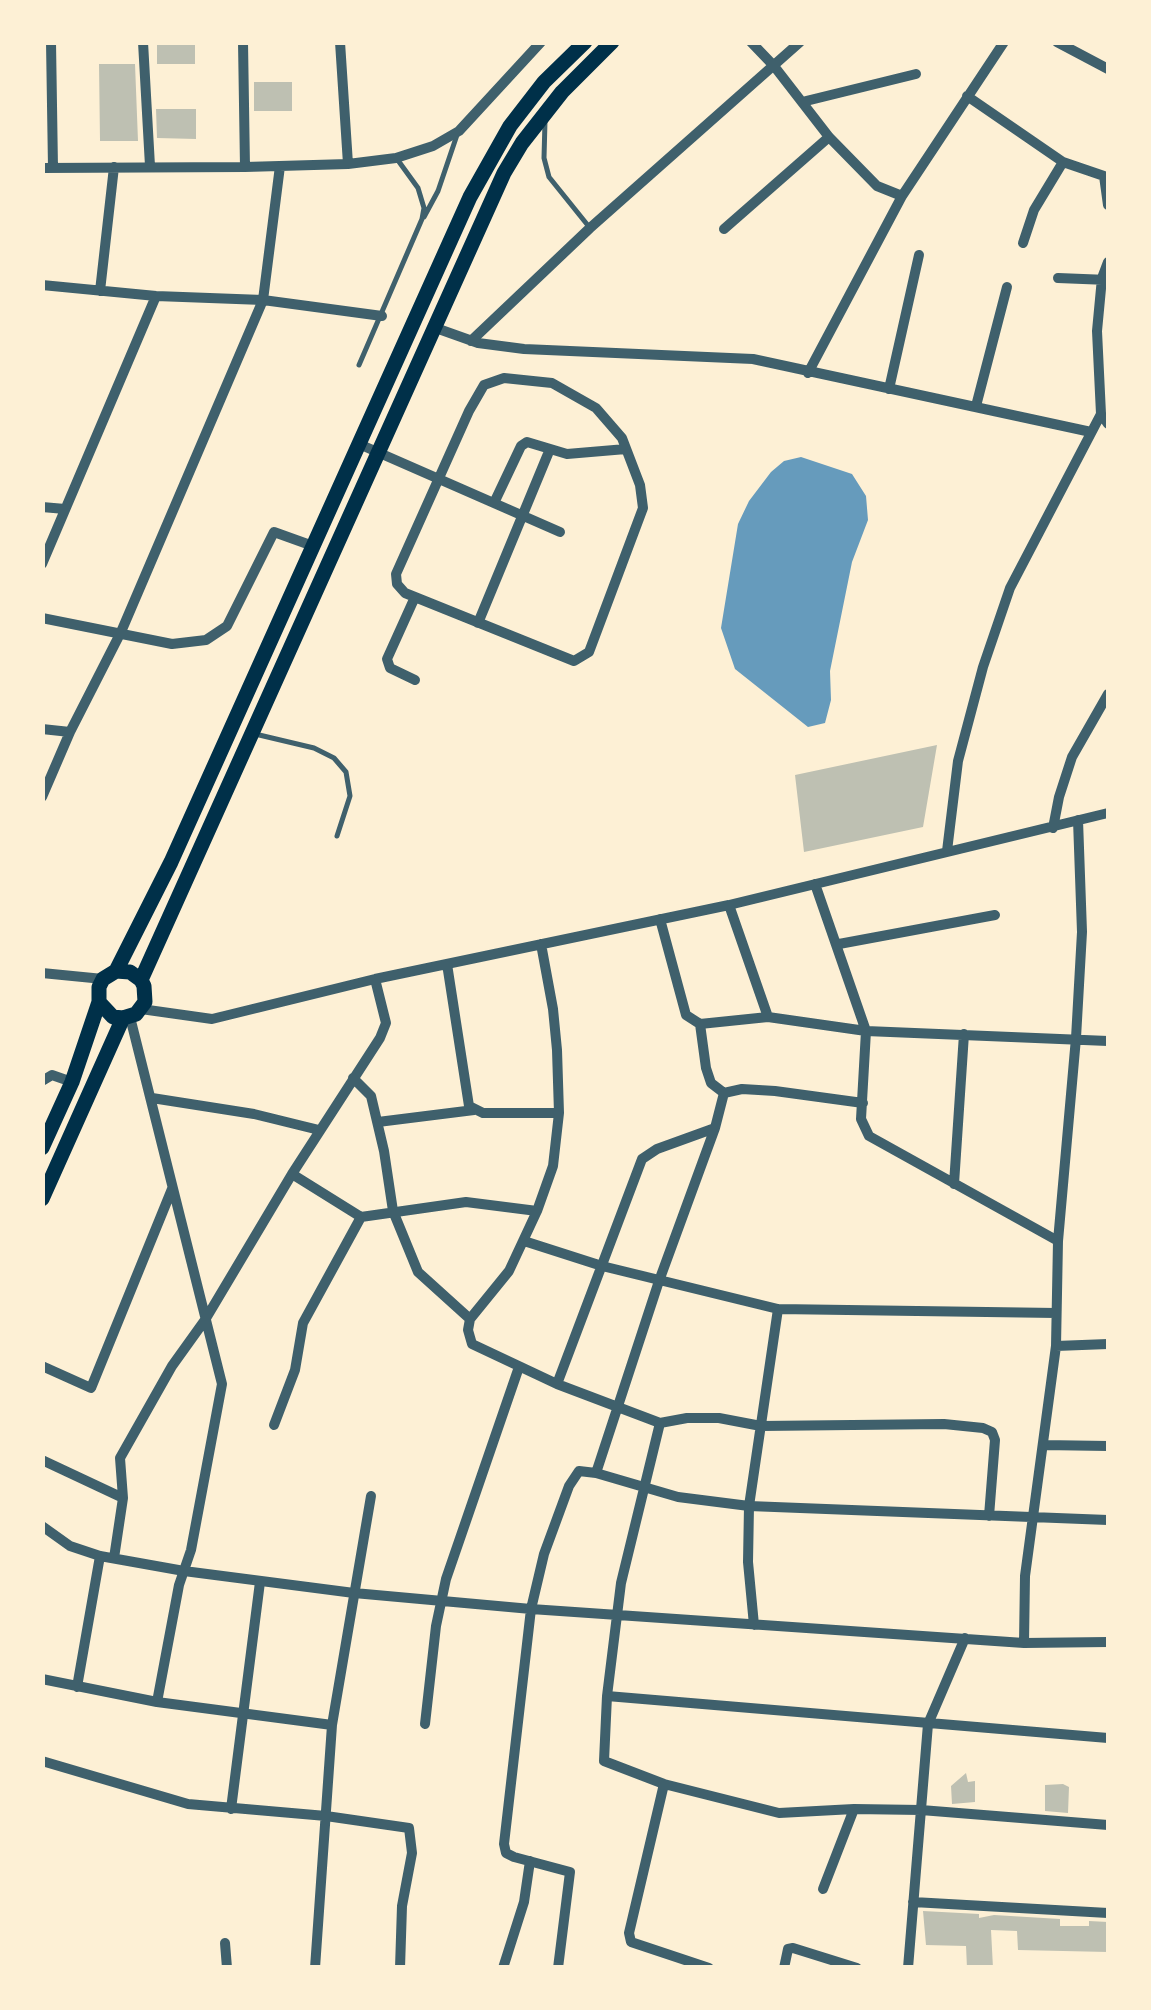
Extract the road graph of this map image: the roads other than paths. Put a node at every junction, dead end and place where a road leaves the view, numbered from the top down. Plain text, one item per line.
1 (142, 42) edge
2 (243, 42) edge
3 (340, 42) edge
4 (541, 42) edge
5 (585, 42) edge
6 (612, 42) edge
7 (751, 42) edge
8 (800, 42) edge
9 (1004, 42) edge
10 (1058, 42) edge
11 (48, 47) edge
12 (774, 66) junction
13 (1108, 69) edge
14 (916, 74) dead end
15 (968, 96) junction
16 (802, 102) junction
17 (545, 112) junction
18 (459, 130) junction
19 (829, 138) junction
20 (396, 158) junction
21 (1063, 162) junction
22 (348, 164) junction
23 (150, 166) junction
24 (280, 166) junction
25 (114, 167) junction
26 (245, 167) junction
27 (48, 168) edge
28 (1106, 175) edge
29 (902, 196) junction
30 (1108, 205) edge
31 (422, 219) junction
32 (590, 228) junction
33 (724, 229) dead end
34 (1022, 244) dead end
35 (919, 255) dead end
36 (1108, 262) edge
37 (1058, 278) dead end
38 (1106, 280) edge
39 (42, 285) edge
40 (1006, 287) dead end
41 (100, 291) junction
42 (156, 296) junction
43 (263, 300) junction
44 (382, 316) junction
45 (433, 327) junction
46 (1103, 333) edge
47 (472, 341) junction
48 (359, 365) dead end
49 (808, 373) junction
50 (889, 390) junction
51 (976, 406) junction
52 (1100, 414) junction
53 (1108, 424) edge
54 (1091, 432) junction
55 (359, 444) junction
56 (626, 449) junction
57 (550, 450) junction
58 (378, 452) junction
59 (439, 479) junction
60 (494, 503) junction
61 (42, 506) edge
62 (66, 509) junction
63 (522, 516) junction
64 (560, 532) dead end
65 (314, 546) junction
66 (42, 564) edge
67 (415, 597) junction
68 (42, 618) edge
69 (478, 624) junction
70 (121, 632) junction
71 (415, 680) dead end
72 (1108, 694) edge
73 (42, 729) edge
74 (70, 732) junction
75 (252, 733) junction
76 (42, 798) edge
77 (1108, 813) edge
78 (1078, 820) junction
79 (1053, 828) junction
80 (337, 836) dead end
81 (947, 852) junction
82 (815, 884) junction
83 (729, 905) junction
84 (996, 915) dead end
85 (660, 919) junction
86 (541, 944) junction
87 (838, 944) junction
88 (447, 964) junction
89 (42, 974) edge
90 (110, 975) junction
91 (375, 979) junction
92 (140, 980) junction
93 (99, 1002) junction
94 (131, 1015) junction
95 (768, 1018) junction
96 (700, 1024) junction
97 (866, 1031) junction
98 (964, 1034) junction
99 (1076, 1038) junction
100 (1108, 1041) edge
101 (353, 1078) junction
102 (42, 1081) edge
103 (72, 1082) junction
104 (724, 1093) junction
105 (152, 1098) junction
106 (863, 1103) junction
107 (474, 1110) junction
108 (559, 1113) junction
109 (378, 1122) junction
110 (716, 1128) junction
111 (319, 1130) junction
112 (42, 1148) edge
113 (292, 1174) junction
114 (954, 1184) junction
115 (172, 1189) junction
116 (42, 1199) edge
117 (393, 1211) junction
118 (537, 1211) junction
119 (360, 1218) junction
120 (524, 1241) junction
121 (1058, 1242) junction
122 (602, 1266) junction
123 (659, 1281) junction
124 (778, 1309) junction
125 (1056, 1312) junction
126 (205, 1320) junction
127 (470, 1320) junction
128 (1108, 1344) edge
129 (1056, 1346) junction
130 (42, 1366) edge
131 (519, 1368) junction
132 (557, 1384) junction
133 (616, 1407) junction
134 (660, 1423) junction
135 (274, 1425) dead end
136 (761, 1426) junction
137 (1042, 1445) junction
138 (1108, 1446) edge
139 (42, 1460) edge
140 (596, 1472) junction
141 (642, 1487) junction
142 (371, 1496) dead end
143 (123, 1498) junction
144 (749, 1506) junction
145 (989, 1516) junction
146 (1033, 1517) junction
147 (1108, 1520) edge
148 (42, 1526) edge
149 (100, 1556) junction
150 (114, 1558) junction
151 (184, 1572) junction
152 (260, 1582) junction
153 (354, 1594) junction
154 (441, 1601) junction
155 (530, 1609) junction
156 (616, 1614) junction
157 (754, 1625) junction
158 (964, 1638) junction
159 (1108, 1642) edge
160 (1024, 1643) junction
161 (42, 1679) edge
162 (78, 1687) junction
163 (607, 1696) junction
164 (156, 1702) junction
165 (242, 1714) junction
166 (424, 1724) dead end
167 (928, 1724) junction
168 (332, 1726) junction
169 (1108, 1738) edge
170 (42, 1761) edge
171 (664, 1784) junction
172 (231, 1809) junction
173 (854, 1809) junction
174 (921, 1810) junction
175 (326, 1816) junction
176 (1108, 1825) edge
177 (530, 1860) junction
178 (823, 1889) dead end
179 (913, 1902) junction
180 (1108, 1914) edge
181 (225, 1944) dead end
182 (227, 1968) edge
183 (315, 1968) edge
184 (400, 1968) edge
185 (504, 1968) edge
186 (558, 1968) edge
187 (709, 1968) edge
188 (784, 1968) edge
189 (857, 1968) edge
190 (908, 1968) edge

1 - 23 street
2 - 26 street
3 - 22 street
4 - 18 street
5 - 55 main road
6 - 17 main road
7 - 12 street
8 - 12 street
9 - 15 street
10 - 13 street
11 - 27 street
12 - 16 street
12 - 32 street
14 - 16 street
15 - 21 street
15 - 29 street
16 - 19 street
17 - 32 lane
17 - 45 main road
18 - 20 street
18 - 31 lane
19 - 29 street
19 - 33 street
20 - 22 street
20 - 31 lane
21 - 28 street
21 - 34 street
22 - 24 street
23 - 25 street
23 - 26 street
24 - 26 street
24 - 43 street
25 - 27 street
25 - 41 street
28 - 30 street
29 - 49 street
31 - 44 lane
32 - 47 street
35 - 50 street
36 - 38 street
37 - 38 street
38 - 46 street
39 - 41 street
40 - 51 street
41 - 42 street
42 - 43 street
42 - 62 street
43 - 44 street
43 - 70 street
44 - 48 lane
45 - 47 street
45 - 58 main road
46 - 52 street
47 - 49 street
49 - 50 street
50 - 51 street
51 - 54 street
52 - 53 street
52 - 54 street
54 - 81 street
55 - 58 street
55 - 65 main road
56 - 57 street
56 - 59 street
56 - 69 street
57 - 60 street
57 - 63 street
58 - 59 street
58 - 75 main road
59 - 60 street
59 - 67 street
60 - 63 street
61 - 62 street
62 - 66 street
63 - 64 street
63 - 69 street
65 - 70 street
65 - 90 main road
67 - 69 street
67 - 71 street
68 - 70 street
70 - 74 street
72 - 79 street
73 - 74 street
74 - 76 street
75 - 80 lane
75 - 92 main road
77 - 78 street
78 - 79 street
78 - 99 street
79 - 81 street
81 - 82 street
82 - 83 street
82 - 87 street
83 - 85 street
83 - 95 street
84 - 87 street
85 - 86 street
85 - 96 street
86 - 88 street
86 - 108 street
87 - 97 street
88 - 91 street
88 - 107 street
89 - 90 street
90 - 92 main road
90 - 93 main road
91 - 94 street
91 - 101 street
92 - 94 main road
93 - 94 main road
93 - 103 main road
94 - 105 street
94 - 116 main road
95 - 96 street
95 - 97 street
96 - 104 street
97 - 98 street
97 - 106 street
98 - 99 street
98 - 114 street
99 - 100 street
99 - 121 street
101 - 109 street
101 - 111 street
102 - 103 street
103 - 112 main road
104 - 106 street
104 - 110 street
105 - 111 street
105 - 115 street
106 - 114 street
107 - 108 street
107 - 109 street
108 - 118 street
109 - 117 street
110 - 122 street
110 - 123 street
111 - 113 street
113 - 119 street
113 - 126 street
114 - 121 street
115 - 126 street
115 - 130 street
117 - 118 street
117 - 119 street
117 - 127 street
118 - 120 street
119 - 135 street
120 - 122 street
120 - 127 street
121 - 125 street
122 - 123 street
122 - 132 street
123 - 124 street
123 - 133 street
124 - 125 street
124 - 136 street
125 - 129 street
126 - 143 street
126 - 151 street
127 - 131 street
128 - 129 street
129 - 137 street
131 - 132 street
131 - 154 street
132 - 133 street
133 - 134 street
133 - 140 street
134 - 136 street
134 - 141 street
136 - 144 street
136 - 145 street
137 - 138 street
137 - 146 street
139 - 143 street
140 - 141 street
140 - 155 street
141 - 144 street
141 - 156 street
142 - 153 street
143 - 150 street
144 - 145 street
144 - 157 street
145 - 146 street
146 - 147 street
146 - 160 street
148 - 149 street
149 - 150 street
149 - 162 street
150 - 151 street
151 - 152 street
151 - 164 street
152 - 153 street
152 - 165 street
153 - 154 street
153 - 168 street
154 - 155 street
154 - 166 street
155 - 156 street
155 - 177 street
156 - 157 street
156 - 163 street
157 - 158 street
158 - 160 street
158 - 167 street
159 - 160 street
161 - 162 street
162 - 164 street
163 - 167 street
163 - 171 street
164 - 165 street
165 - 168 street
165 - 172 street
167 - 169 street
167 - 174 street
168 - 175 street
170 - 172 street
171 - 173 street
171 - 187 street
172 - 175 street
173 - 174 street
173 - 178 street
174 - 176 street
174 - 179 street
175 - 183 street
175 - 184 street
177 - 185 street
177 - 186 street
179 - 180 street
179 - 190 street
181 - 182 street
188 - 189 street

